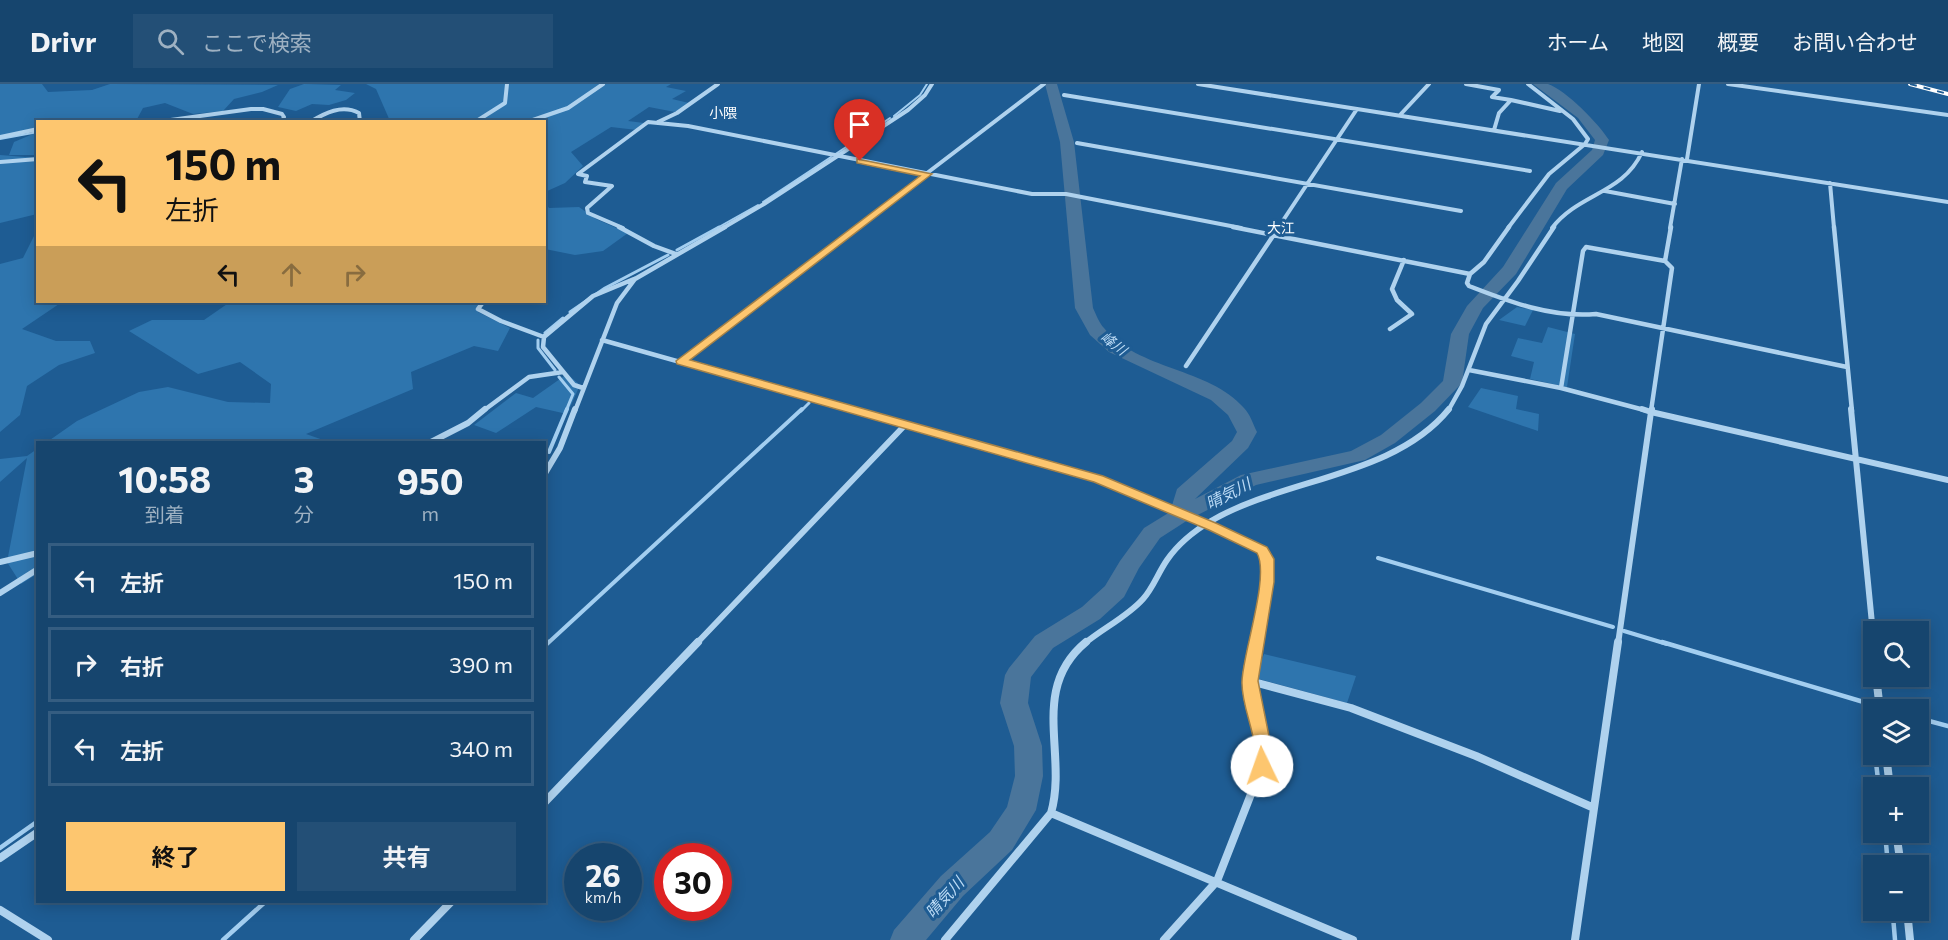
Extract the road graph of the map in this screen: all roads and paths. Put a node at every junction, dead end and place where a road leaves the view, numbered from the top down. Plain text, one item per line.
1 (507, 84) edge
2 (603, 84) edge
3 (718, 84) edge
4 (932, 84) edge
5 (1044, 84) edge
6 (1198, 84) edge
7 (1429, 84) edge
8 (1466, 84) edge
9 (1528, 84) edge
10 (1699, 84) edge
11 (1728, 84) edge
12 (1064, 95) dead end
13 (1511, 100) junction
14 (1357, 108) junction
15 (1566, 113) junction
16 (1400, 115) junction
17 (1948, 115) edge
18 (172, 120) edge
19 (282, 120) edge
20 (313, 120) edge
21 (360, 120) edge
22 (478, 120) edge
23 (533, 120) edge
24 (658, 122) junction
25 (36, 129) edge
26 (1494, 130) junction
27 (0, 137) edge
28 (1336, 140) junction
29 (1077, 143) dead end
30 (1585, 144) junction
31 (1642, 152) junction
32 (837, 157) junction
33 (36, 159) edge
34 (1685, 159) junction
35 (0, 162) edge
36 (1530, 171) dead end
37 (928, 174) junction
38 (1830, 183) junction
39 (1306, 184) junction
40 (1605, 191) junction
41 (1948, 202) edge
42 (1675, 204) junction
43 (1461, 211) dead end
44 (1272, 234) junction
45 (676, 254) junction
46 (1404, 260) junction
47 (1665, 261) junction
48 (1470, 274) junction
49 (635, 279) junction
50 (1501, 298) junction
51 (482, 303) edge
52 (1573, 316) junction
53 (1390, 329) dead end
54 (1663, 329) junction
55 (544, 337) junction
56 (602, 340) junction
57 (681, 361) junction
58 (1186, 366) dead end
59 (1847, 367) junction
60 (1469, 370) junction
61 (563, 372) junction
62 (583, 388) junction
63 (1561, 388) junction
64 (1653, 412) junction
65 (905, 425) junction
66 (432, 441) edge
67 (1856, 459) junction
68 (546, 472) edge
69 (1948, 480) edge
70 (1206, 526) junction
71 (36, 553) edge
72 (0, 562) edge
73 (36, 570) edge
74 (0, 593) edge
75 (1872, 621) edge
76 (1250, 681) junction
77 (546, 800) edge
78 (1594, 808) junction
79 (1051, 813) junction
80 (36, 833) edge
81 (0, 858) edge
82 (1217, 881) junction
83 (449, 903) edge
84 (0, 910) edge
85 (1908, 921) edge
86 (48, 940) edge
87 (414, 940) edge
88 (945, 940) edge
89 (1164, 940) edge
90 (1353, 940) edge
91 (1575, 940) edge
92 (1910, 940) edge

1 - 22 street
2 - 23 street
3 - 24 street
4 - 32 street
5 - 37 street
6 - 14 street
7 - 16 street
8 - 13 street
9 - 15 street
10 - 34 street
11 - 17 street
12 - 28 street
13 - 15 street
13 - 26 street
14 - 16 street
14 - 28 street
15 - 30 street
16 - 26 street
18 - 19 street
20 - 21 street
24 - 32 street
24 - 45 street
25 - 27 street
26 - 30 street
28 - 36 street
28 - 39 street
29 - 39 street
30 - 31 street
30 - 48 street
31 - 34 street
31 - 40 street
32 - 37 street
32 - 45 street
33 - 35 street
34 - 38 street
34 - 42 street
37 - 44 street
37 - 57 street
38 - 41 street
38 - 59 street
39 - 43 street
39 - 44 street
40 - 42 street
40 - 50 street
42 - 47 street
44 - 46 street
44 - 58 street
45 - 49 street
46 - 48 street
46 - 53 street
47 - 52 street
47 - 54 street
48 - 50 street
49 - 55 street
49 - 56 street
50 - 52 street
50 - 60 street
51 - 55 street
52 - 54 street
52 - 63 street
54 - 59 street
54 - 64 street
55 - 61 street
56 - 57 street
56 - 62 street
57 - 65 street
59 - 67 street
60 - 63 street
60 - 70 street
61 - 62 street
61 - 66 street
62 - 68 street
63 - 64 street
64 - 67 street
64 - 78 street
65 - 70 street
65 - 77 street
67 - 69 street
67 - 75 street
70 - 76 street
70 - 79 street
71 - 72 street
73 - 74 street
76 - 78 street
76 - 82 street
78 - 91 street
79 - 82 street
79 - 88 street
80 - 81 street
82 - 89 street
82 - 90 street
83 - 87 street
84 - 86 street
85 - 92 street

